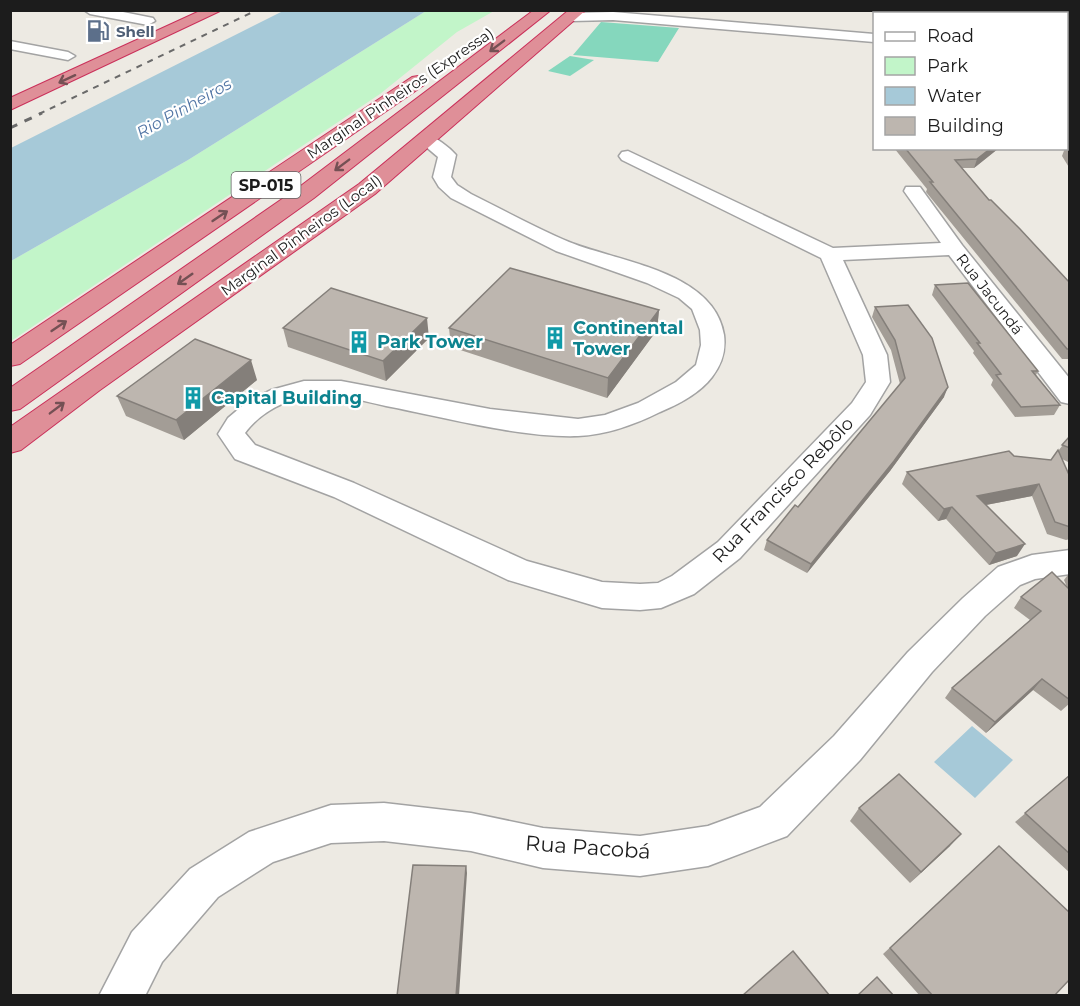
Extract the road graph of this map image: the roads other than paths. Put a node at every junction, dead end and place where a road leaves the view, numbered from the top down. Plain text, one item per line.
1 (90, 10) edge
2 (196, 10) edge
3 (215, 10) edge
4 (521, 10) edge
5 (544, 10) edge
6 (624, 10) edge
7 (596, 13) edge
8 (164, 14) dead end
9 (575, 14) edge
10 (148, 21) junction
11 (717, 21) junction
12 (743, 23) junction
13 (873, 33) edge
14 (118, 34) dead end
15 (873, 38) edge
16 (10, 45) edge
17 (88, 47) dead end
18 (120, 54) junction
19 (68, 56) junction
20 (39, 69) dead end
21 (10, 105) edge
22 (426, 140) junction
23 (628, 156) dead end
24 (913, 191) dead end
25 (955, 249) junction
26 (830, 254) junction
27 (10, 358) edge
28 (1070, 396) edge
29 (10, 402) edge
30 (10, 443) edge
31 (1070, 562) edge
32 (121, 996) edge

1 - 10 street
2 - 18 highway
3 - 18 highway
27 -> 4 highway, Marginal Pinheiros (Expressa) / SP-015
5 -> 29 highway
6 - 11 street
7 - 9 street
7 - 11 street
8 - 10 highway
9 - 22 highway, Marginal Pinheiros (Local)
10 - 14 highway
11 - 12 street
12 - 13 street
12 - 15 street
16 - 19 street
17 - 19 highway
18 -> 21 highway
19 - 20 highway
22 - 26 street, Rua Francisco Rebôlo
30 -> 22 highway, Marginal Pinheiros (Local)
23 - 26 street
24 - 25 street, Rua Jacundá
25 - 26 street
25 - 28 street, Rua Jacundá
31 - 32 street, Rua Pacobá

